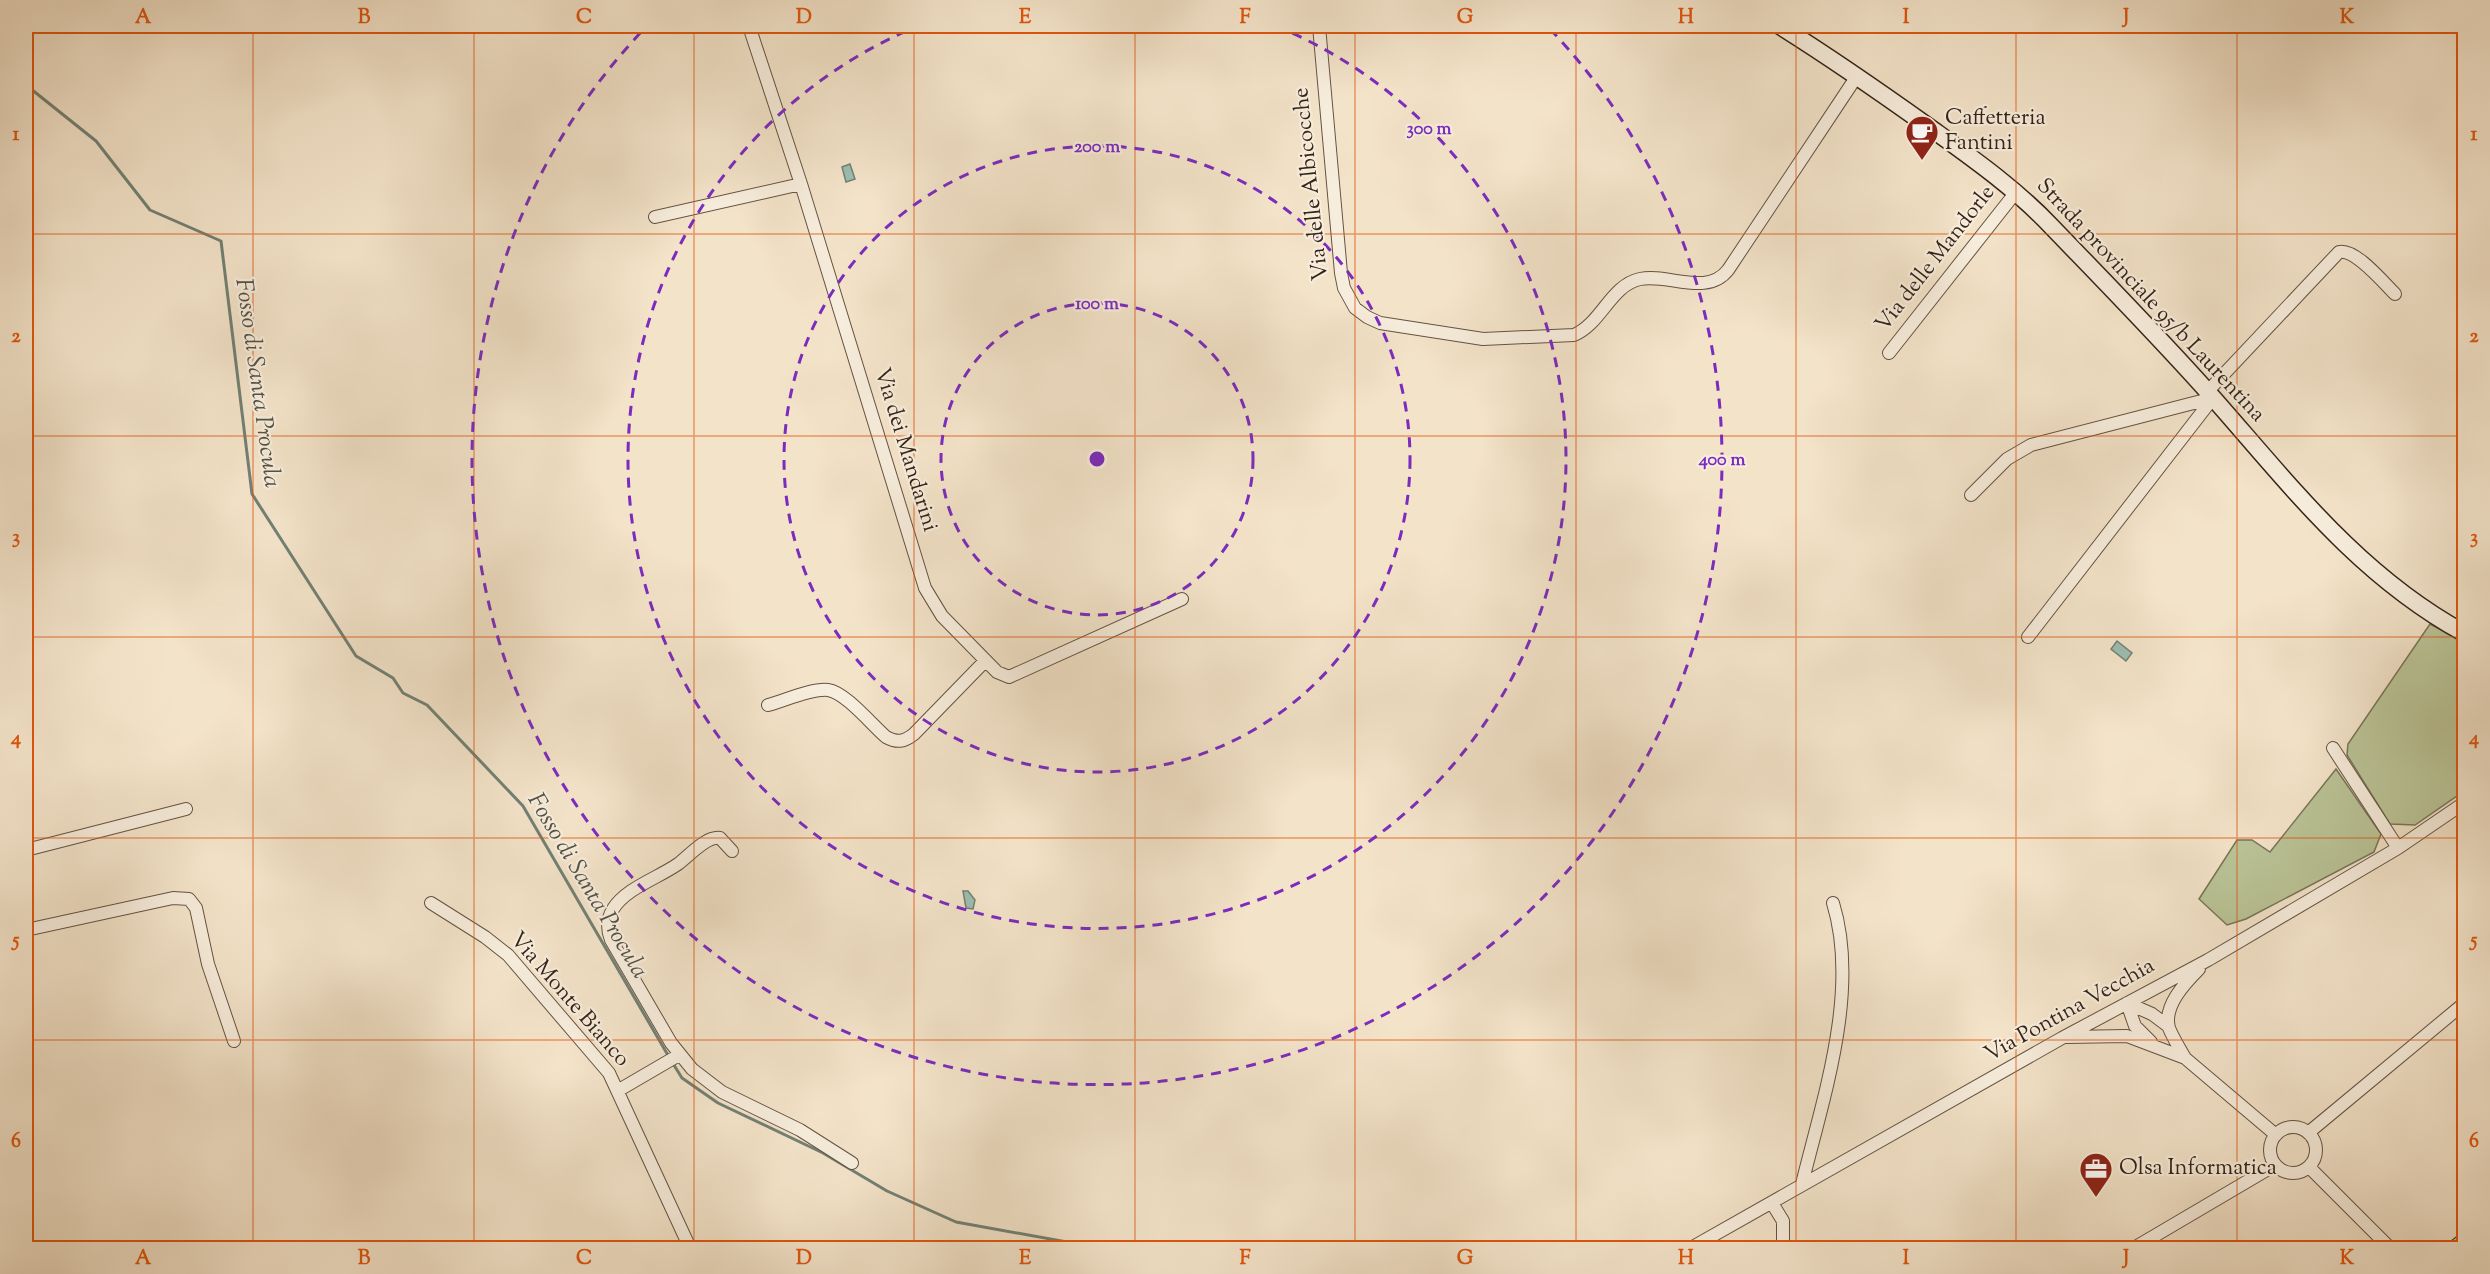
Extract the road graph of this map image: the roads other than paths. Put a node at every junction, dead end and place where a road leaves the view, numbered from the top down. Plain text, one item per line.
1 (749, 26) edge
2 (1319, 26) edge
3 (1780, 26) edge
4 (1857, 76) junction
5 (801, 184) junction
6 (2016, 192) junction
7 (655, 217) dead end
8 (2395, 294) dead end
9 (1889, 353) dead end
10 (2210, 395) junction
11 (1971, 495) dead end
12 (1182, 599) dead end
13 (2464, 633) edge
14 (2028, 637) dead end
15 (985, 661) junction
16 (768, 705) dead end
17 (2333, 748) dead end
18 (2464, 803) edge
19 (186, 809) dead end
20 (2398, 848) junction
21 (26, 850) edge
22 (732, 851) dead end
23 (431, 903) dead end
24 (1833, 903) dead end
25 (26, 930) edge
26 (2208, 960) junction
27 (2127, 1003) junction
28 (2461, 1006) dead end
29 (2168, 1026) junction
30 (2062, 1038) junction
31 (234, 1041) dead end
32 (2157, 1047) junction
33 (679, 1055) junction
34 (2185, 1058) junction
35 (619, 1090) junction
36 (2308, 1133) junction
37 (2276, 1135) junction
38 (852, 1163) dead end
39 (2275, 1165) junction
40 (2309, 1167) junction
41 (1802, 1184) junction
42 (1772, 1203) junction
43 (2464, 1244) edge
44 (690, 1248) edge
45 (1691, 1248) edge
46 (1783, 1248) edge
47 (2134, 1248) edge
48 (2390, 1248) edge
49 (2459, 1248) edge

1 - 5 street, Via dei Mandarini
2 - 4 street, Via delle Albicocche
3 - 4 main road, Strada provinciale 95/b Laurentina
4 - 6 main road, Strada provinciale 95/b Laurentina
5 - 7 street
5 - 15 street, Via dei Mandarini
6 - 9 street, Via delle Mandorle
6 - 10 main road, Strada provinciale 95/b Laurentina
8 - 10 street
10 - 11 street
10 - 13 main road, Strada provinciale 95/b Laurentina
10 - 14 street
12 - 15 street, Via dei Mandarini
15 - 16 street
17 - 20 street
18 - 20 street, Via Pontina Vecchia
19 - 21 street
20 - 26 street, Via Pontina Vecchia
22 - 33 street
23 - 35 street, Via Monte Bianco
24 - 41 street
25 - 31 street
26 - 27 street, Via Pontina Vecchia
26 - 29 street
27 - 29 street
27 - 30 street, Via Pontina Vecchia
27 - 32 street
28 - 36 street
29 - 34 street
30 - 32 street
30 - 41 street, Via Pontina Vecchia
32 - 34 street
33 - 35 street
33 - 38 street
34 - 37 street
35 - 44 street, Via Monte Bianco
36 - 37 street
36 - 40 street
37 - 39 street
39 - 40 street
39 - 47 street
40 - 48 street
41 - 42 street, Via Pontina Vecchia
42 - 45 street, Via Pontina Vecchia
42 - 46 street
43 - 49 highway

